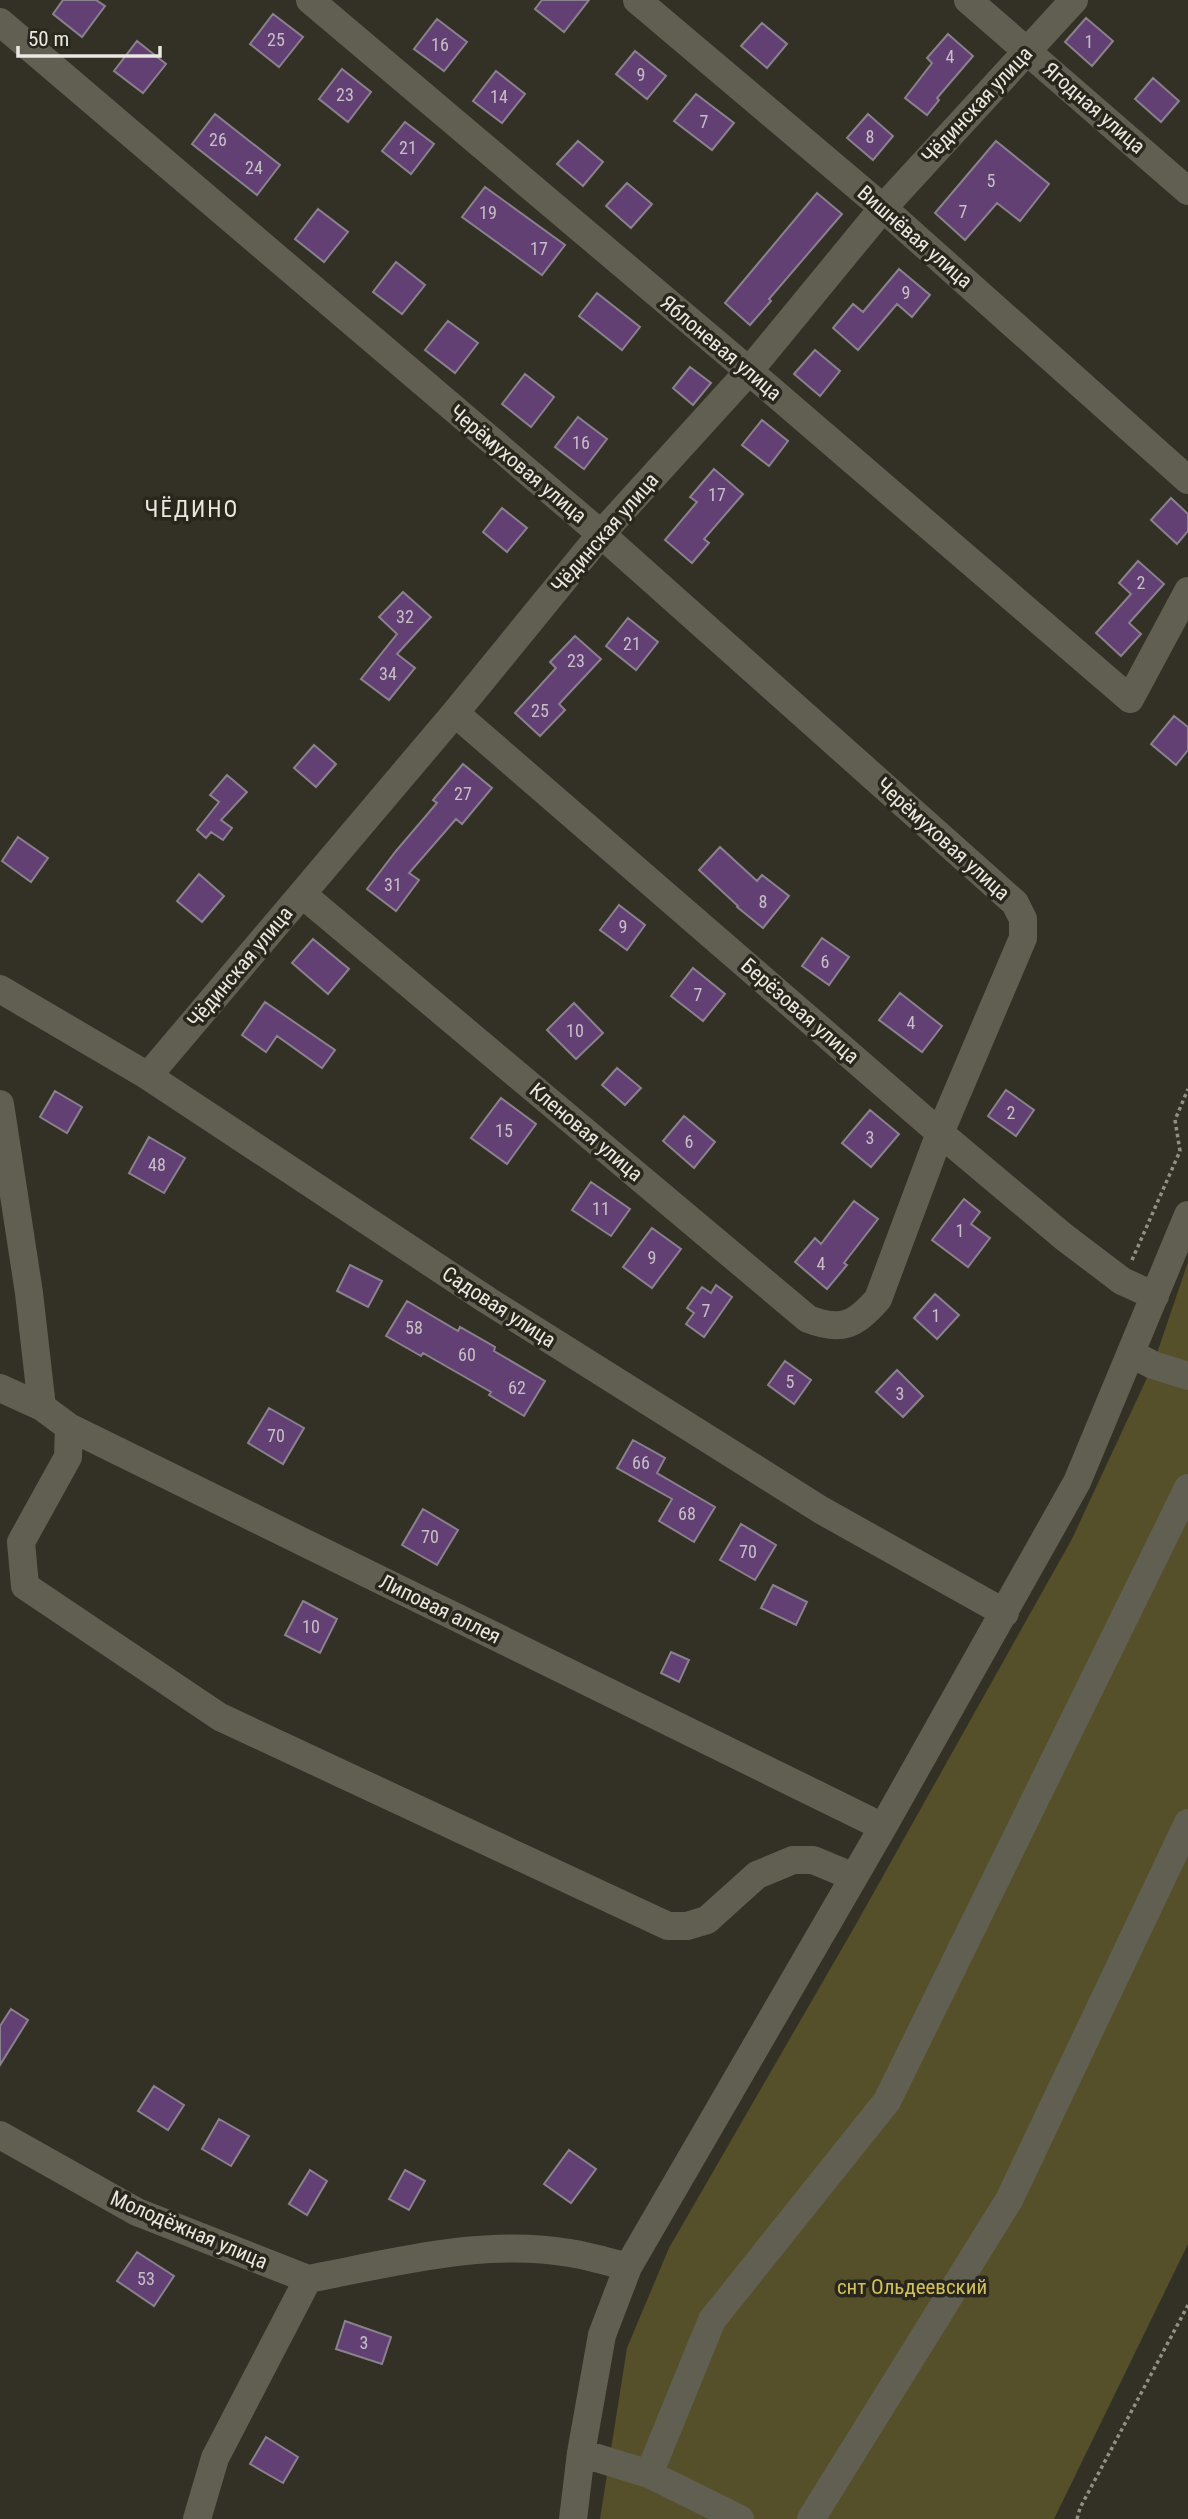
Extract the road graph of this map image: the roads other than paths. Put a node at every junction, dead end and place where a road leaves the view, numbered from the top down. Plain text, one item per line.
1 (310, 0) edge
2 (636, 0) edge
3 (968, 0) edge
4 (1074, 0) edge
5 (0, 22) edge
6 (1028, 50) junction
7 (1188, 191) edge
8 (883, 208) junction
9 (749, 371) junction
10 (1188, 480) edge
11 (601, 534) junction
12 (1188, 591) edge
13 (455, 713) junction
14 (302, 894) junction
15 (0, 989) edge
16 (148, 1076) junction
17 (0, 1104) edge
18 (940, 1133) junction
19 (1188, 1216) edge
20 (1155, 1296) junction
21 (1132, 1354) junction
22 (1188, 1376) edge
23 (0, 1388) edge
24 (42, 1407) junction
25 (69, 1427) junction
26 (1188, 1488) edge
27 (0, 1573) edge
28 (25, 1586) junction
29 (1005, 1613) junction
30 (1188, 1823) edge
31 (883, 1827) junction
32 (854, 1877) junction
33 (0, 2135) edge
34 (628, 2267) junction
35 (308, 2279) junction
36 (581, 2453) junction
37 (649, 2474) junction
38 (705, 2510) edge
39 (197, 2519) edge
40 (573, 2519) edge
41 (740, 2519) edge
42 (811, 2519) edge

1 - 9 street, Яблоневая улица
2 - 8 street, Вишнёвая улица
3 - 6 street, Ягодная улица
4 - 6 street, Чёдинская улица
5 - 11 street, Черёмуховая улица
6 - 7 street, Ягодная улица
6 - 8 street, Чёдинская улица
8 - 9 street, Чёдинская улица
8 - 10 street, Вишнёвая улица
9 - 11 street, Чёдинская улица
9 - 12 street, Яблоневая улица
11 - 13 street, Чёдинская улица
11 - 18 street, Черёмуховая улица
13 - 14 street, Чёдинская улица
13 - 18 street, Берёзовая улица
14 - 16 street, Чёдинская улица
14 - 18 street, Кленовая улица
15 - 16 street, Садовая улица
16 - 29 street, Садовая улица
17 - 24 street
18 - 20 street, Берёзовая улица
19 - 20 street
20 - 21 street
21 - 22 street
21 - 29 street
23 - 24 street, Липовая аллея
24 - 25 street, Липовая аллея
25 - 28 street
25 - 31 street, Липовая аллея
26 - 37 street
27 - 28 street
28 - 32 street
29 - 31 street
30 - 42 street
31 - 32 street
32 - 34 street
33 - 35 street, Молодёжная улица
34 - 35 street
34 - 36 street
35 - 39 street
36 - 37 street
36 - 40 street
37 - 38 street
38 - 41 street

